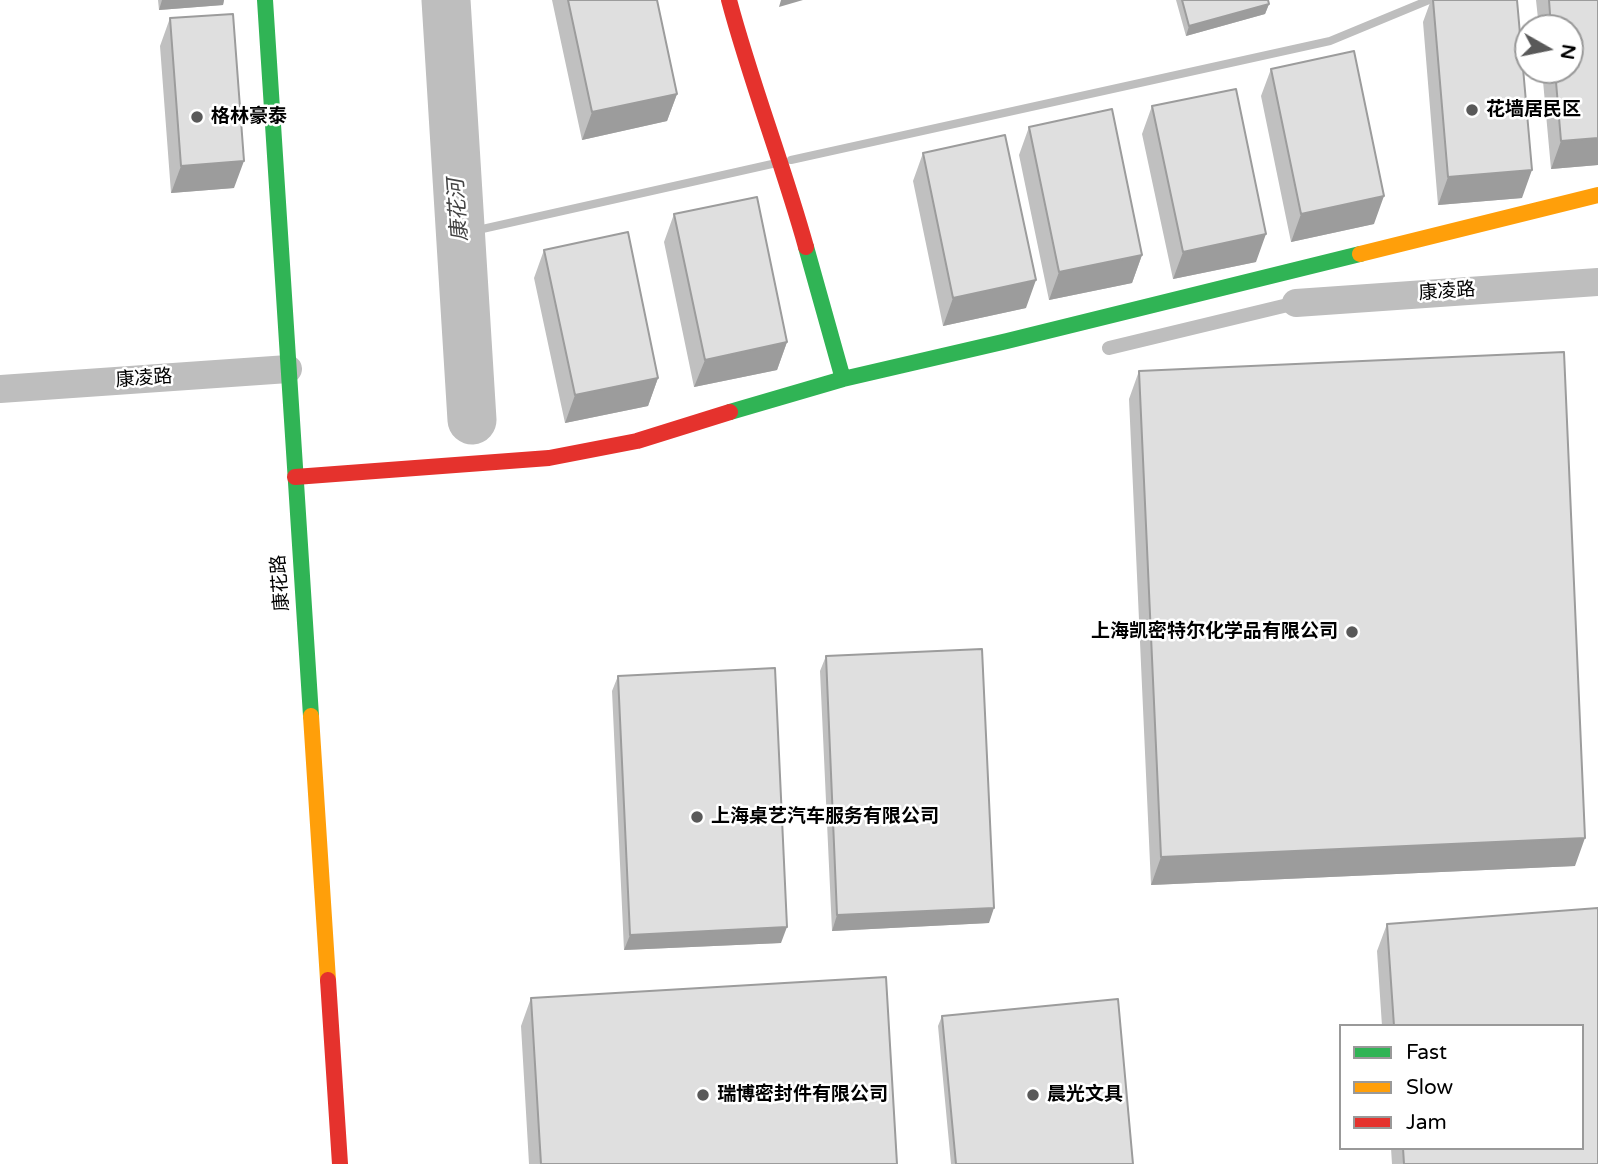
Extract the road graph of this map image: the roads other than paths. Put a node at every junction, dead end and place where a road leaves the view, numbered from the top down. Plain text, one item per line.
1 (264, 0) edge
2 (729, 0) edge
3 (1598, 195) edge
4 (1598, 282) edge
5 (1296, 303) joint
6 (1109, 348) dead end
7 (288, 369) junction
8 (843, 379) junction
9 (0, 389) edge
10 (295, 477) junction
11 (340, 1164) edge

1 - 7 street, 康花路
2 - 8 street
3 - 8 street
4 - 5 street, 康凌路
5 - 6 lane
7 - 9 street, 康凌路
7 - 10 street, 康花路
8 - 10 street
10 - 11 street, 康花路

